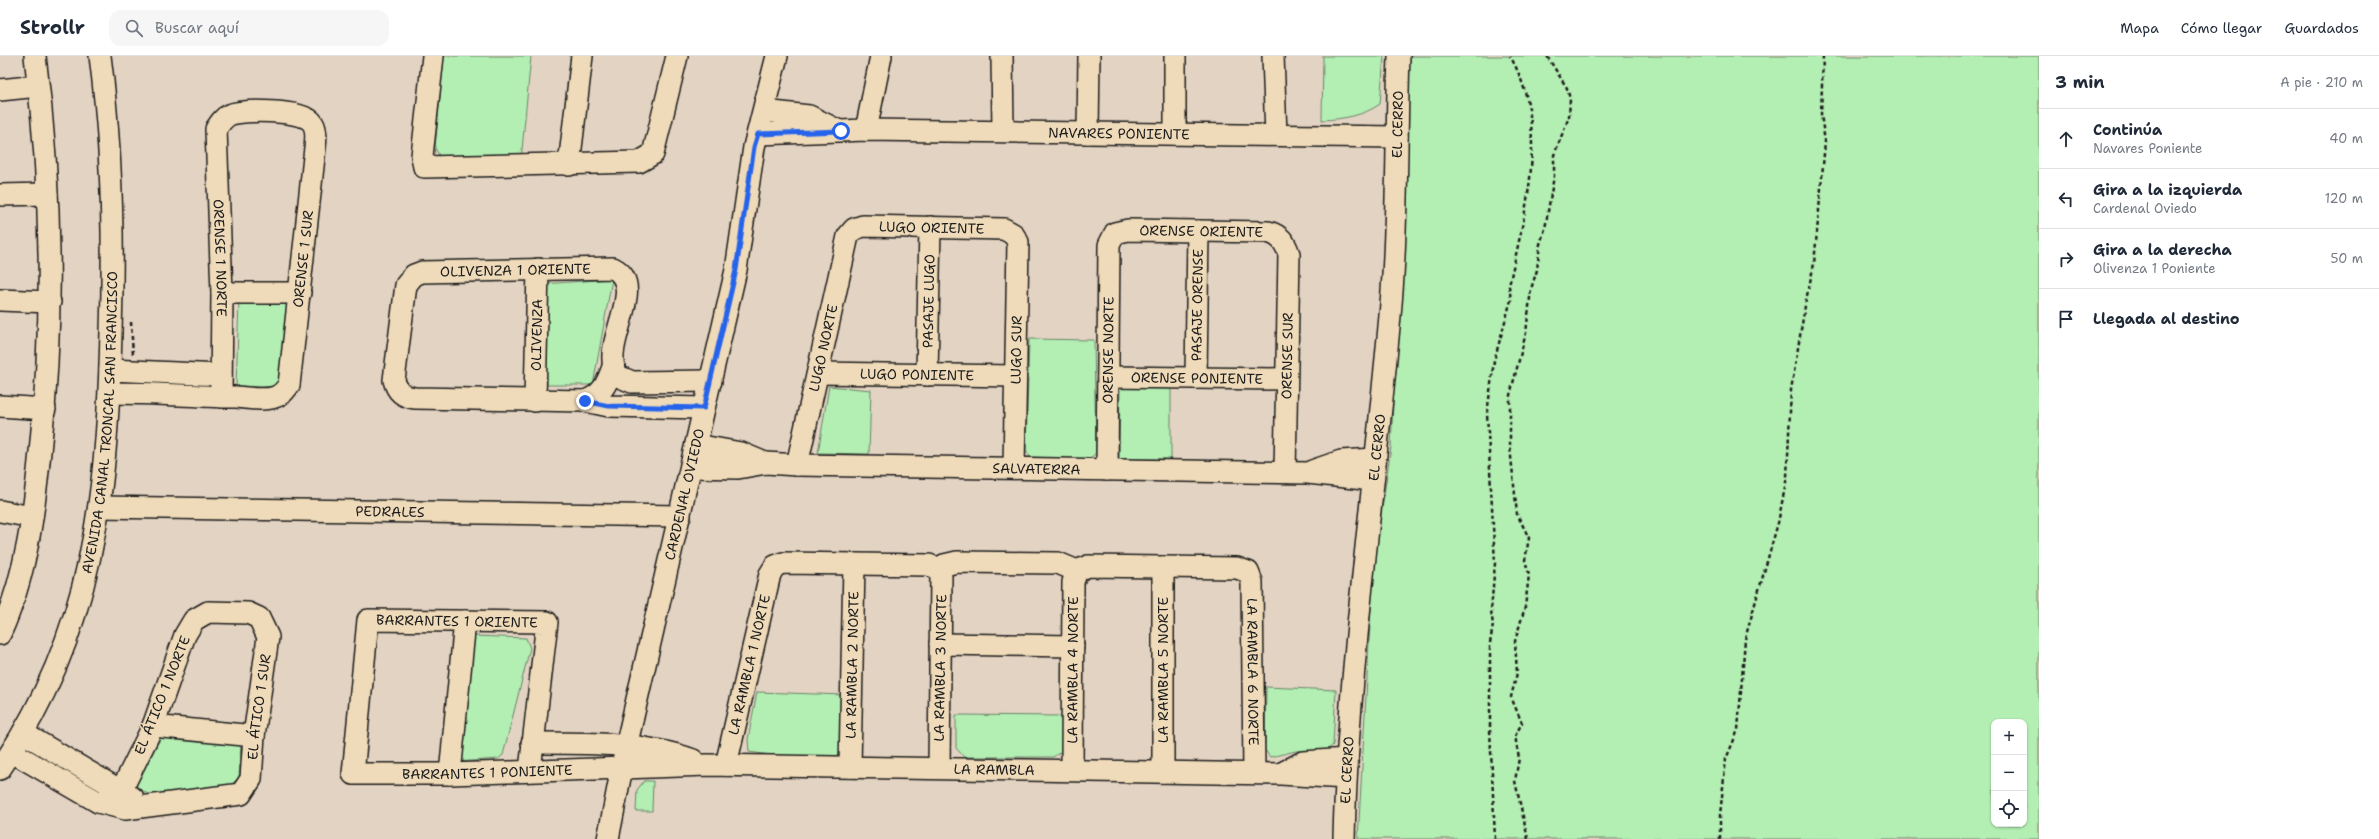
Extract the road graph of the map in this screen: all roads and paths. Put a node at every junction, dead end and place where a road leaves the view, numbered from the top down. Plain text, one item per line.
1 (35, 56) edge
2 (100, 56) edge
3 (433, 56) edge
4 (582, 56) edge
5 (677, 56) edge
6 (778, 56) edge
7 (881, 56) edge
8 (1002, 56) edge
9 (1089, 56) edge
10 (1175, 56) edge
11 (1273, 56) edge
12 (1399, 56) edge
13 (1510, 56) edge
14 (1547, 56) edge
15 (1823, 56) edge
16 (38, 86) junction
17 (0, 90) edge
18 (764, 110) junction
19 (222, 121) joint
20 (866, 130) junction
21 (841, 131) junction
22 (1002, 132) junction
23 (1088, 133) junction
24 (758, 134) junction
25 (1174, 134) junction
26 (1276, 135) junction
27 (1397, 137) junction
28 (569, 166) junction
29 (47, 194) junction
30 (0, 195) edge
31 (930, 227) junction
32 (1198, 231) junction
33 (851, 232) joint
34 (1116, 233) joint
35 (1013, 234) joint
36 (1284, 242) joint
37 (538, 269) junction
38 (222, 293) junction
39 (300, 293) junction
40 (0, 300) edge
41 (50, 302) junction
42 (612, 367) junction
43 (110, 370) junction
44 (819, 373) junction
45 (927, 374) junction
46 (221, 375) junction
47 (1015, 376) junction
48 (1108, 377) junction
49 (1196, 378) junction
50 (1286, 379) junction
51 (711, 381) junction
52 (110, 393) junction
53 (221, 397) junction
54 (536, 401) junction
55 (585, 401) junction
56 (0, 406) edge
57 (704, 408) junction
58 (45, 409) junction
59 (696, 445) junction
60 (1375, 459) junction
61 (766, 463) junction
62 (797, 466) junction
63 (691, 467) junction
64 (1014, 468) junction
65 (1107, 470) junction
66 (1284, 472) junction
67 (1308, 473) junction
68 (1373, 480) junction
69 (99, 507) junction
70 (0, 511) edge
71 (680, 516) junction
72 (32, 517) junction
73 (854, 564) junction
74 (1163, 567) junction
75 (938, 569) junction
76 (1077, 571) junction
77 (194, 620) joint
78 (465, 621) junction
79 (0, 633) edge
80 (940, 644) junction
81 (1072, 646) junction
82 (152, 726) junction
83 (23, 733) junction
84 (254, 736) junction
85 (532, 743) junction
86 (626, 747) junction
87 (12, 752) junction
88 (716, 765) junction
89 (850, 767) junction
90 (622, 768) junction
91 (939, 768) junction
92 (0, 769) edge
93 (1347, 769) junction
94 (530, 770) junction
95 (1072, 770) junction
96 (1163, 772) junction
97 (1254, 773) junction
98 (353, 774) joint
99 (450, 774) junction
100 (121, 791) junction
101 (98, 802) junction
102 (154, 806) junction
103 (608, 839) edge
104 (1344, 839) edge
105 (1495, 839) edge
106 (1528, 839) edge
107 (1720, 839) edge

1 - 16 street
2 - 43 street, AVENIDA CANAL TRONCAL SAN FRANCISCO
3 - 28 street
4 - 28 street
5 - 28 street
6 - 18 street, CARDENAL OVIEDO
7 - 20 street
8 - 22 street
9 - 23 street
10 - 25 street
11 - 26 street
12 - 27 street, EL CERRO
13 - 105 path
14 - 106 path
15 - 107 path
16 - 17 street
16 - 29 street
18 - 21 street, NAVARES PONIENTE
18 - 24 street, CARDENAL OVIEDO
19 - 38 street, ORENSE 1 NORTE
19 - 39 street, ORENSE 1 SUR
20 - 21 street, NAVARES PONIENTE
20 - 22 street, NAVARES PONIENTE
21 - 24 street, NAVARES PONIENTE
22 - 23 street, NAVARES PONIENTE
23 - 25 street, NAVARES PONIENTE
24 - 51 street, CARDENAL OVIEDO
25 - 26 street, NAVARES PONIENTE
26 - 27 street, NAVARES PONIENTE
27 - 60 street, EL CERRO
29 - 30 street
29 - 41 street
31 - 33 street, LUGO ORIENTE
31 - 35 street, LUGO ORIENTE
31 - 45 street, PASAJE LUGO
32 - 34 street, ORENSE ORIENTE
32 - 36 street, ORENSE ORIENTE
32 - 49 street, PASAJE ORENSE
33 - 44 street, LUGO NORTE
34 - 48 street, ORENSE NORTE
35 - 47 street, LUGO SUR
36 - 50 street, ORENSE SUR
37 - 42 street, OLIVENZA 1 ORIENTE
37 - 54 street, OLIVENZA
37 - 54 street, OLIVENZA 1 ORIENTE
38 - 39 street
38 - 46 street, ORENSE 1 NORTE
39 - 53 street, ORENSE 1 SUR
40 - 41 street
41 - 58 street
42 - 51 street
42 - 55 street
43 - 46 street
43 - 52 street, AVENIDA CANAL TRONCAL SAN FRANCISCO
44 - 45 street, LUGO PONIENTE
44 - 62 street, LUGO NORTE
45 - 47 street, LUGO PONIENTE
46 - 53 street, ORENSE 1 NORTE
47 - 64 street, LUGO SUR
48 - 49 street, ORENSE PONIENTE
48 - 65 street, ORENSE NORTE
49 - 50 street, ORENSE PONIENTE
50 - 66 street, ORENSE SUR
51 - 57 street, CARDENAL OVIEDO
52 - 53 street
52 - 69 street, AVENIDA CANAL TRONCAL SAN FRANCISCO
54 - 55 street
55 - 57 street
56 - 58 street
57 - 59 street, CARDENAL OVIEDO
58 - 72 street
59 - 61 street, SALVATERRA
59 - 63 street, CARDENAL OVIEDO
60 - 67 street, SALVATERRA
60 - 68 street, EL CERRO
61 - 62 street, SALVATERRA
61 - 63 street, SALVATERRA
62 - 64 street, SALVATERRA
63 - 71 street, CARDENAL OVIEDO
64 - 65 street, SALVATERRA
65 - 66 street, SALVATERRA
66 - 67 street, SALVATERRA
67 - 68 street, SALVATERRA
68 - 93 street, EL CERRO
69 - 71 street, PEDRALES
69 - 83 street, AVENIDA CANAL TRONCAL SAN FRANCISCO
70 - 72 street
71 - 86 street, CARDENAL OVIEDO
72 - 79 street
73 - 75 street
73 - 88 street, LA RAMBLA 1 NORTE
73 - 89 street, LA RAMBLA 2 NORTE
74 - 76 street
74 - 96 street, LA RAMBLA 5 NORTE
74 - 97 street, LA RAMBLA 6 NORTE
75 - 76 street
75 - 80 street, LA RAMBLA 3 NORTE
76 - 81 street, LA RAMBLA 4 NORTE
77 - 82 street, EL ÁTICO 1 NORTE
77 - 84 street, EL ÁTICO 1 SUR
78 - 85 street, BARRANTES 1 ORIENTE
78 - 98 street, BARRANTES 1 ORIENTE
78 - 99 street
80 - 81 street
80 - 91 street, LA RAMBLA 3 NORTE
81 - 95 street, LA RAMBLA 4 NORTE
82 - 84 street
82 - 100 street, EL ÁTICO 1 NORTE
83 - 87 street, AVENIDA CANAL TRONCAL SAN FRANCISCO
83 - 100 street
84 - 102 street, EL ÁTICO 1 SUR
85 - 86 street, BARRANTES 1 PONIENTE
85 - 94 street
86 - 88 street, LA RAMBLA
86 - 90 street, CARDENAL OVIEDO
87 - 92 street, AVENIDA CANAL TRONCAL SAN FRANCISCO
87 - 101 street
88 - 89 street, LA RAMBLA
88 - 90 street, LA RAMBLA
89 - 91 street, LA RAMBLA
90 - 94 street, BARRANTES 1 PONIENTE
90 - 103 street, CARDENAL OVIEDO
91 - 95 street, LA RAMBLA
93 - 97 street, LA RAMBLA
93 - 104 street, EL CERRO
94 - 99 street, BARRANTES 1 PONIENTE
95 - 96 street, LA RAMBLA
96 - 97 street, LA RAMBLA
98 - 99 street, BARRANTES 1 PONIENTE
100 - 101 street
100 - 102 street
101 - 102 street

